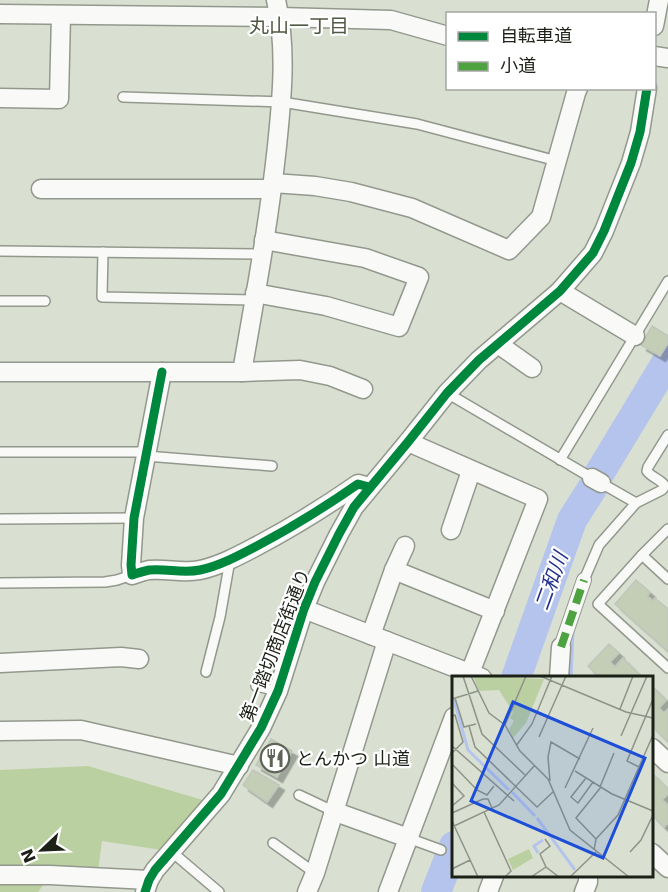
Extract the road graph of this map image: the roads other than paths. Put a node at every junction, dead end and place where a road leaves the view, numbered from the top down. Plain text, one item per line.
1 (659, 0) edge
2 (278, 9) edge
3 (0, 14) edge
4 (61, 15) junction
5 (656, 16) edge
6 (446, 36) edge
7 (578, 90) edge
8 (647, 90) edge
9 (123, 97) dead end
10 (0, 98) edge
11 (282, 102) junction
12 (557, 160) junction
13 (273, 186) junction
14 (41, 189) dead end
15 (263, 247) junction
16 (0, 251) edge
17 (103, 252) junction
18 (668, 281) edge
19 (560, 291) junction
20 (255, 297) junction
21 (0, 301) edge
22 (45, 301) dead end
23 (634, 336) junction
24 (498, 344) junction
25 (532, 368) dead end
26 (0, 372) edge
27 (162, 372) junction
28 (242, 372) junction
29 (363, 389) dead end
30 (447, 393) junction
31 (668, 435) edge
32 (408, 442) junction
33 (664, 451) edge
34 (0, 452) edge
35 (147, 454) junction
36 (560, 460) junction
37 (272, 466) dead end
38 (471, 471) junction
39 (369, 487) junction
40 (636, 504) junction
41 (134, 518) junction
42 (0, 519) edge
43 (668, 529) edge
44 (451, 530) dead end
45 (405, 546) dead end
46 (642, 555) junction
47 (231, 560) junction
48 (394, 570) junction
49 (132, 575) junction
50 (668, 579) edge
51 (584, 580) joint
52 (0, 583) edge
53 (304, 609) junction
54 (495, 611) junction
55 (379, 638) junction
56 (561, 647) joint
57 (139, 659) dead end
58 (0, 663) edge
59 (668, 668) edge
60 (206, 672) dead end
61 (474, 676) edge
62 (559, 676) edge
63 (256, 686) dead end
64 (278, 692) junction
65 (452, 720) edge
66 (0, 731) edge
67 (653, 751) edge
68 (668, 764) edge
69 (239, 766) junction
70 (298, 795) dead end
71 (333, 811) junction
72 (408, 838) junction
73 (273, 843) dead end
74 (441, 850) dead end
75 (172, 852) junction
76 (653, 855) edge
77 (668, 868) edge
78 (315, 873) junction
79 (0, 875) edge
80 (494, 877) edge
81 (588, 877) edge
82 (147, 886) edge
83 (219, 892) edge
84 (307, 892) edge
85 (388, 892) edge
86 (488, 892) edge
87 (584, 892) edge

1 - 5 street
2 - 4 street
2 - 6 street
2 - 11 street
3 - 4 street
4 - 10 street
7 - 12 street
8 - 19 street, 第一踏切商店街通り
9 - 11 lane
11 - 12 lane
11 - 13 street
12 - 13 street
13 - 14 street
13 - 15 street
15 - 17 lane
15 - 20 street
15 - 20 street
16 - 17 lane
17 - 20 lane
18 - 23 lane
19 - 23 street
19 - 24 street, 第一踏切商店街通り
20 - 28 street
21 - 22 lane
23 - 36 lane
24 - 25 street
24 - 30 street, 第一踏切商店街通り
26 - 27 street
27 - 28 street
27 - 35 street
28 - 29 street
30 - 32 street, 第一踏切商店街通り
30 - 36 lane
31 - 33 lane
32 - 38 street
32 - 39 street, 第一踏切商店街通り
33 - 40 lane
34 - 35 lane
35 - 37 lane
35 - 41 street
36 - 40 lane
38 - 44 street
38 - 54 street
39 - 47 street
39 - 53 street, 第一踏切商店街通り
40 - 51 lane
41 - 42 lane
41 - 49 street
43 - 46 lane
45 - 48 street
46 - 50 lane
46 - 59 lane
47 - 49 street
47 - 60 lane
48 - 54 street
48 - 55 street
49 - 52 lane
51 - 56 street
53 - 55 street
53 - 64 street, 第一踏切商店街通り
54 - 61 street
55 - 61 street
55 - 71 street
56 - 62 street
57 - 58 street
63 - 64 lane
64 - 69 street, 第一踏切商店街通り
65 - 72 street
66 - 69 street
67 - 68 street
69 - 75 street, 第一踏切商店街通り
70 - 71 lane
71 - 72 street
71 - 78 street
72 - 74 lane
72 - 85 street
73 - 78 lane
75 - 82 street, 第一踏切商店街通り
75 - 83 lane
76 - 77 street
78 - 84 street
79 - 82 street
80 - 86 street
81 - 87 street

